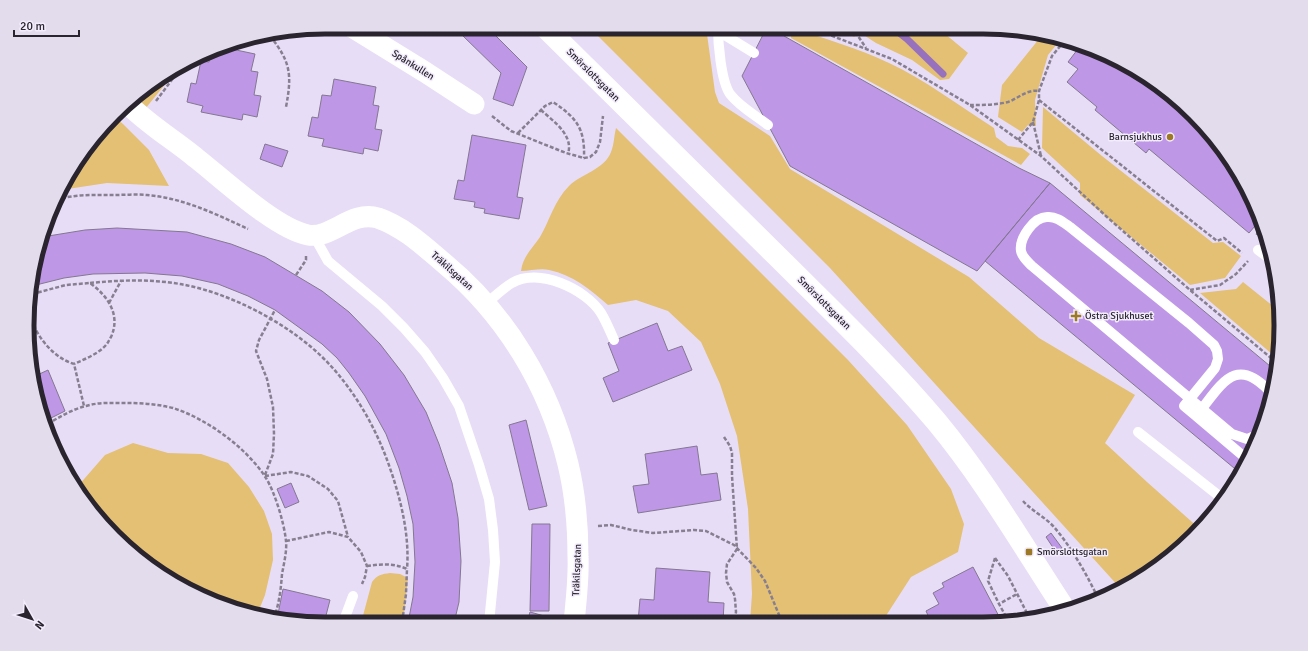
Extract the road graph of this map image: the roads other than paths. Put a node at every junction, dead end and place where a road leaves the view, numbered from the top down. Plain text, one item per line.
1 (363, 34) edge
2 (552, 34) edge
3 (718, 34) edge
4 (726, 34) edge
5 (754, 53) dead end
6 (474, 104) road end
7 (136, 111) edge
8 (768, 125) dead end
9 (314, 236) junction
10 (1258, 250) road end
11 (1265, 255) edge
12 (486, 304) junction
13 (614, 340) dead end
14 (1266, 389) edge
15 (1191, 399) edge
16 (1191, 399) edge
17 (1191, 399) edge
18 (1191, 399) edge
19 (1196, 416) junction
20 (1138, 432) dead end
21 (1252, 437) edge
22 (1243, 456) edge
23 (1219, 496) edge
24 (353, 596) road end
25 (1062, 606) edge
26 (345, 617) edge
27 (490, 617) edge
28 (575, 617) edge

1 - 6 street, Spånkullen
2 - 25 street, Smörslottsgatan
3 - 8 lane
4 - 5 lane
7 - 9 street
9 - 12 street, Träkilsgatan
9 - 27 lane
10 - 11 lane
12 - 13 lane
12 - 28 street, Träkilsgatan
14 - 19 lane
15 - 21 lane
16 - 17 lane
18 - 19 lane
19 - 22 lane
20 - 23 lane
24 - 26 lane

